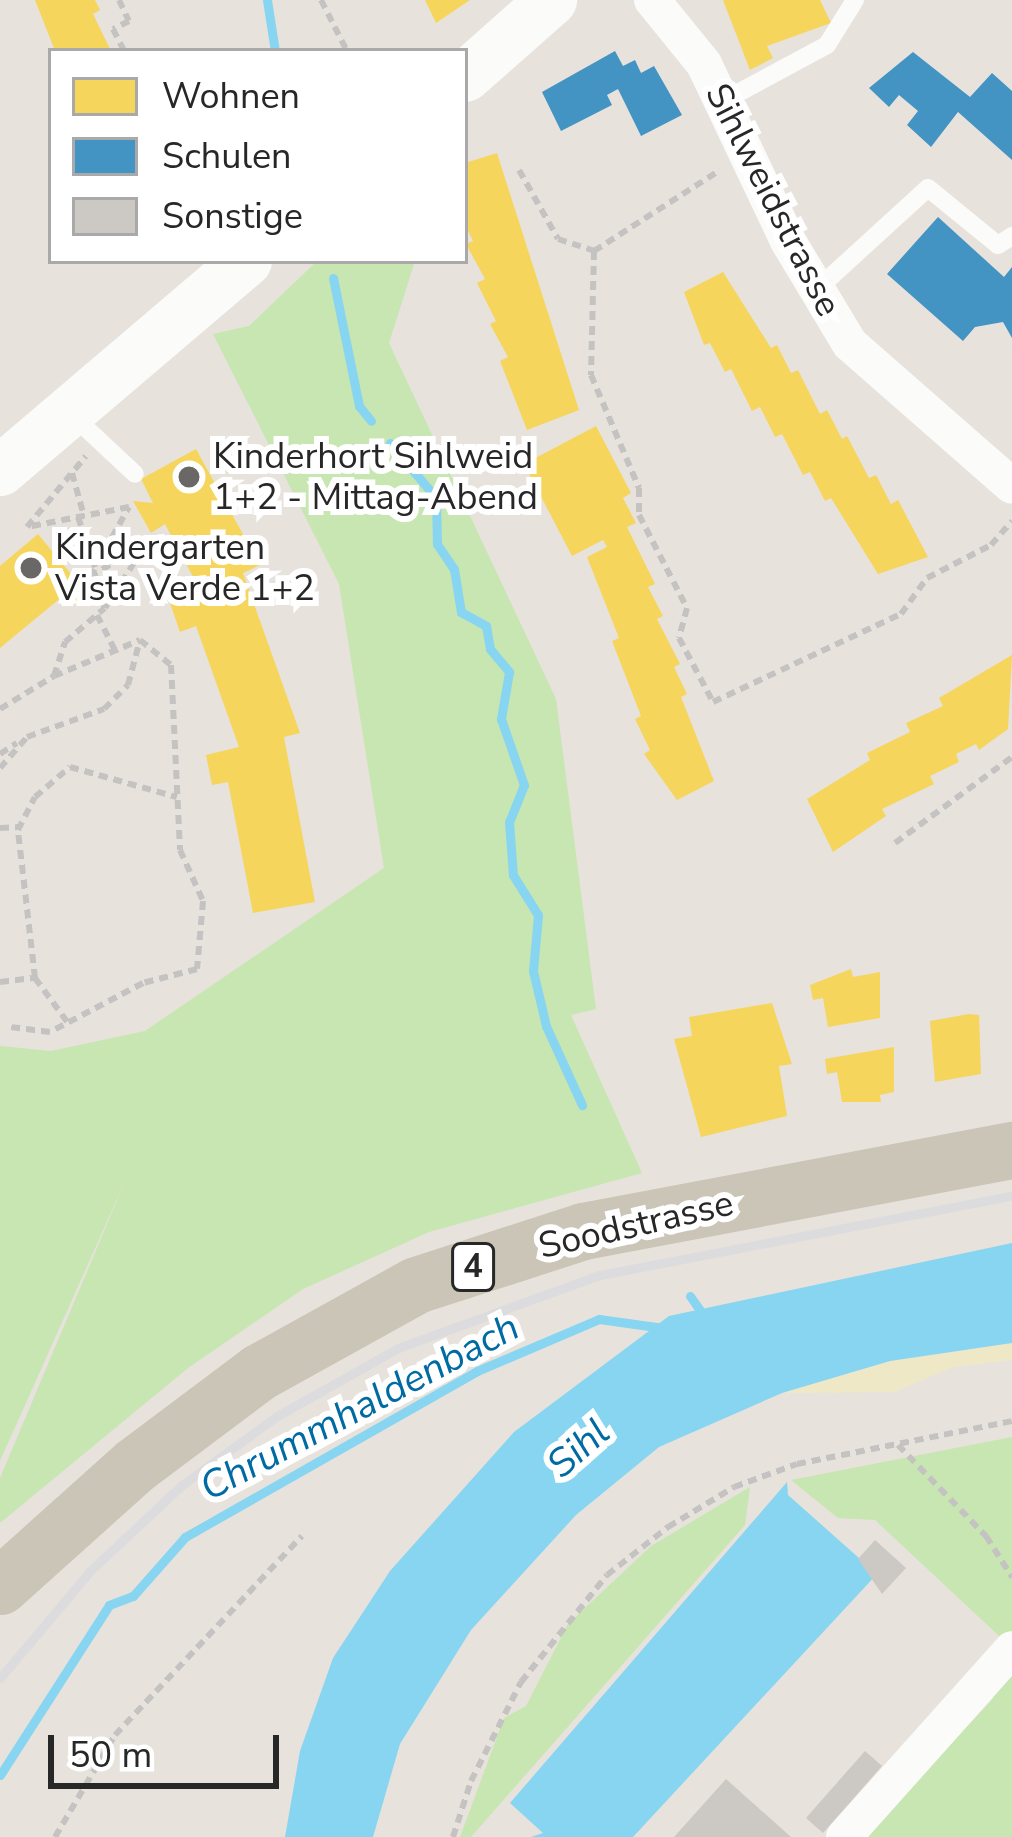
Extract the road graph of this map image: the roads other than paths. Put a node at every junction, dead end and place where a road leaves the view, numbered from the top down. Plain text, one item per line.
1 (551, 0) edge
2 (652, 0) edge
3 (855, 0) edge
4 (468, 73) edge
5 (722, 100) junction
6 (1012, 236) edge
7 (243, 264) edge
8 (814, 292) junction
9 (84, 426) junction
10 (0, 470) edge
11 (135, 474) dead end
12 (1012, 485) edge
13 (1012, 1150) edge
14 (0, 1586) edge
15 (1012, 1649) edge
16 (844, 1837) edge

1 - 4 street
2 - 5 street, Sihlweidstrasse
3 - 5 lane
5 - 8 street, Sihlweidstrasse
6 - 8 lane
7 - 9 street
8 - 12 street, Sihlweidstrasse
9 - 10 street
9 - 11 lane
13 - 14 main road, Soodstrasse / 4
15 - 16 street

